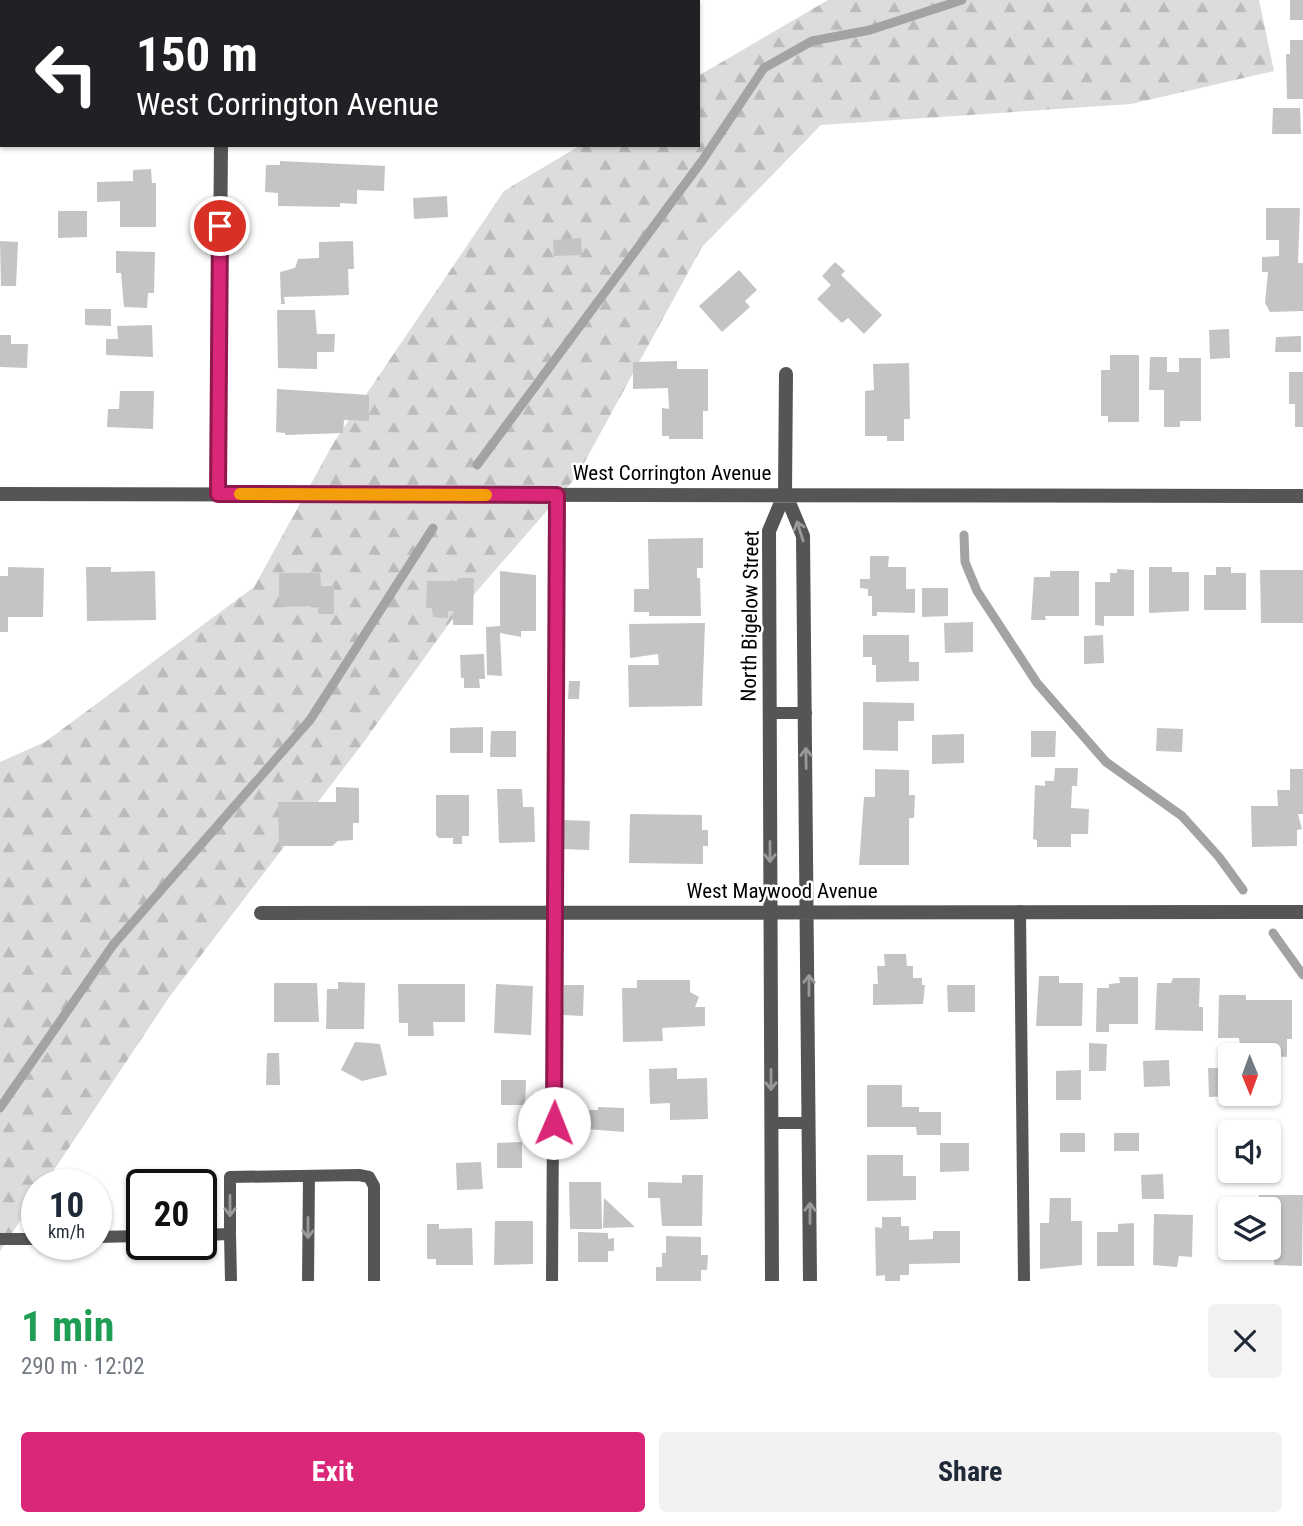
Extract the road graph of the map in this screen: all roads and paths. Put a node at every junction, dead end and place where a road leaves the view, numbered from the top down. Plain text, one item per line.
1 (221, 147) edge
2 (786, 374) dead end
3 (785, 493) junction
4 (0, 494) edge
5 (218, 494) junction
6 (557, 495) junction
7 (1303, 496) edge
8 (769, 713) junction
9 (806, 713) junction
10 (1020, 911) junction
11 (556, 912) junction
12 (770, 912) junction
13 (808, 912) junction
14 (1303, 912) edge
15 (261, 913) dead end
16 (771, 1123) junction
17 (809, 1123) junction
18 (309, 1176) junction
19 (217, 1234) edge
20 (230, 1234) junction
21 (0, 1239) edge
22 (21, 1239) edge
23 (231, 1281) edge
24 (308, 1281) edge
25 (374, 1281) edge
26 (552, 1281) edge
27 (772, 1281) edge
28 (810, 1281) edge
29 (1024, 1281) edge

1 - 5 street
2 - 3 street
3 - 6 street, West Corrington Avenue
3 - 7 street, West Corrington Avenue
3 - 8 street, North Bigelow Street
9 -> 3 street
4 - 5 street, West Corrington Avenue
5 - 6 street, West Corrington Avenue
6 - 11 lane
8 - 9 lane
8 -> 12 street, North Bigelow Street
13 -> 9 street
10 - 13 street, West Maywood Avenue
10 - 14 street, West Maywood Avenue
10 - 29 lane
11 - 12 street, West Maywood Avenue
11 - 15 street, West Maywood Avenue
11 - 26 lane
12 - 13 street, West Maywood Avenue
12 -> 16 street, North Bigelow Street
17 -> 13 street
16 - 17 lane
16 - 27 street, North Bigelow Street
28 -> 17 street
18 -> 20 lane
18 -> 24 lane
18 - 25 lane
19 - 20 lane
20 - 23 lane
21 - 22 lane

